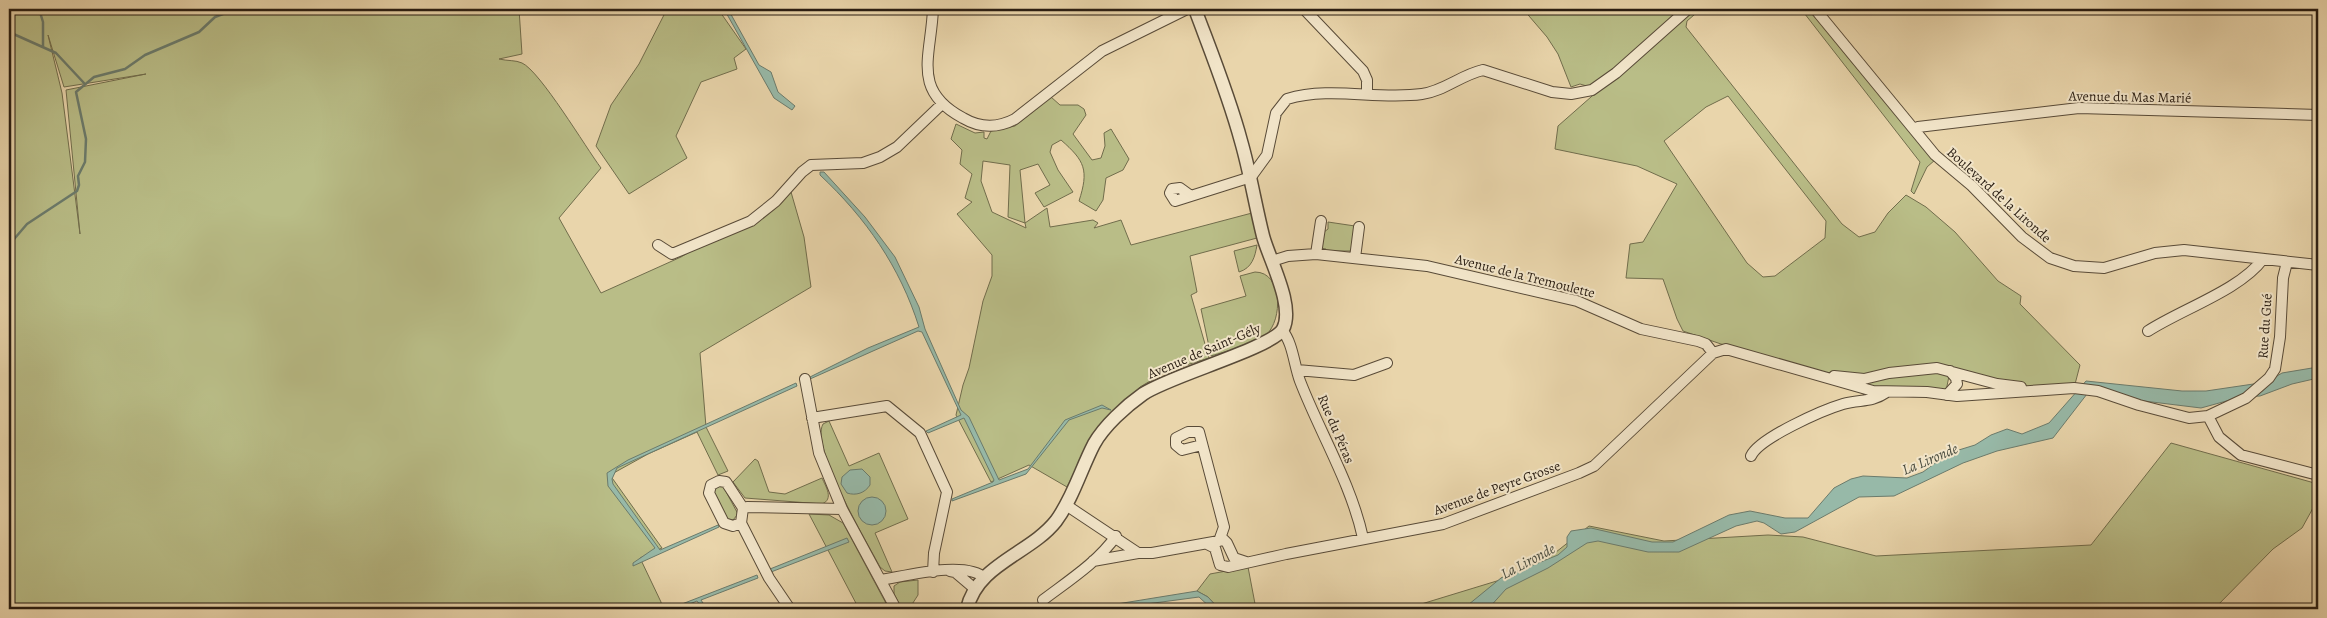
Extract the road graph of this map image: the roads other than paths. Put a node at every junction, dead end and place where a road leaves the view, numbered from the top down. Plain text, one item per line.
1 (932, 9) edge
2 (1187, 9) edge
3 (1195, 9) edge
4 (1304, 9) edge
5 (1688, 9) edge
6 (1815, 9) edge
7 (1366, 94) junction
8 (942, 104) junction
9 (2318, 116) edge
10 (1914, 130) junction
11 (1250, 178) junction
12 (1191, 196) dead end
13 (1322, 221) dead end
14 (1359, 227) dead end
15 (658, 245) dead end
16 (1316, 254) junction
17 (1355, 258) junction
18 (2263, 259) junction
19 (1272, 261) junction
20 (2287, 262) junction
21 (2318, 265) edge
22 (1282, 330) junction
23 (2148, 331) dead end
24 (1713, 353) junction
25 (1387, 363) dead end
26 (1297, 370) junction
27 (1950, 370) junction
28 (1818, 375) junction
29 (805, 379) dead end
30 (2044, 390) junction
31 (1887, 392) junction
32 (1947, 395) junction
33 (2208, 416) junction
34 (812, 418) junction
35 (1202, 445) dead end
36 (1751, 456) dead end
37 (2318, 475) edge
38 (1066, 505) junction
39 (743, 508) junction
40 (842, 509) junction
41 (741, 523) junction
42 (1116, 536) junction
43 (1222, 538) junction
44 (1363, 538) junction
45 (1207, 544) junction
46 (1138, 552) junction
47 (1234, 558) junction
48 (1093, 561) junction
49 (1247, 562) junction
50 (1228, 567) junction
51 (949, 571) junction
52 (933, 572) junction
53 (985, 578) junction
54 (881, 580) junction
55 (975, 589) junction
56 (1043, 600) dead end
57 (790, 609) edge
58 (896, 609) edge
59 (967, 609) edge

1 - 8 street
2 - 8 street
3 - 11 street, Avenue de Saint-Gély
4 - 7 street
5 - 7 street
6 - 10 street, Boulevard de la Lironde
7 - 11 street
8 - 15 street
9 - 10 street, Avenue du Mas Marié
10 - 18 street, Boulevard de la Lironde
11 - 12 street
11 - 19 street, Avenue de Saint-Gély
13 - 16 street
14 - 17 street
16 - 17 street, Avenue de la Tremoulette
16 - 19 street, Avenue de la Tremoulette
17 - 24 street, Avenue de la Tremoulette
18 - 20 street, Boulevard de la Lironde
18 - 23 street
19 - 22 street, Avenue de Saint-Gély
20 - 21 street, Boulevard de la Lironde
20 - 33 street, Rue du Gué
22 - 26 street, Rue du Péras
22 - 38 street, Avenue de Saint-Gély
24 - 28 street
24 - 44 street, Avenue de Peyre Grosse
25 - 26 street
26 - 44 street, Rue du Péras
27 - 28 street
27 - 30 street
27 - 32 street
28 - 31 street
29 - 34 street
30 - 32 street
30 - 33 street
31 - 32 street
31 - 36 street
33 - 37 street
34 - 40 street
34 - 52 street
35 - 43 street
38 - 42 street
38 - 53 street, Avenue de Saint-Gély
39 - 40 street
39 - 41 street
39 - 41 street
40 - 54 street
41 - 57 street
42 - 46 street
42 - 48 street
43 - 45 street
43 - 47 street
44 - 49 street, Avenue de Peyre Grosse
45 - 46 street
45 - 50 street
46 - 48 street
47 - 49 street, Avenue de Peyre Grosse
47 - 50 street
48 - 56 street
49 - 50 street, Avenue de Peyre Grosse
51 - 52 street
51 - 53 street
51 - 55 street
52 - 54 street
53 - 55 street, Avenue de Saint-Gély
54 - 58 street
55 - 59 street, Avenue de Saint-Gély

